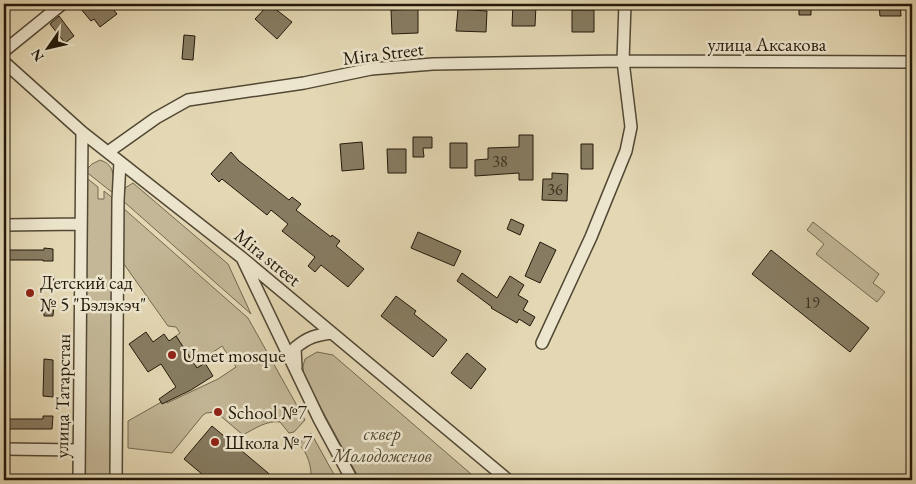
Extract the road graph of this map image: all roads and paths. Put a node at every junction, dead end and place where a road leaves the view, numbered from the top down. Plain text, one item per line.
1 (62, 4) edge
2 (625, 4) edge
3 (4, 51) edge
4 (623, 61) junction
5 (4, 62) edge
6 (912, 62) edge
7 (82, 132) junction
8 (108, 152) junction
9 (120, 162) junction
10 (80, 224) junction
11 (4, 225) edge
12 (241, 256) junction
13 (332, 333) junction
14 (542, 343) dead end
15 (296, 371) junction
16 (4, 449) edge
17 (79, 450) junction
18 (79, 480) edge
19 (116, 480) edge
20 (352, 480) edge
21 (508, 480) edge

1 - 3 street
2 - 4 street
4 - 6 street, улица Аксакова
4 - 8 street, Mira Street
4 - 14 street
5 - 7 street, Mira street
7 - 8 street, Mira street
7 - 10 street, улица Татарстан
8 - 9 street, Mira street
9 - 12 street, Mira street
9 - 19 street
10 - 11 street
10 - 17 street, улица Татарстан
12 - 13 street, Mira street
12 - 15 street
13 - 15 street
13 - 21 street, Mira street
15 - 20 street
16 - 17 street
17 - 18 street, улица Татарстан

